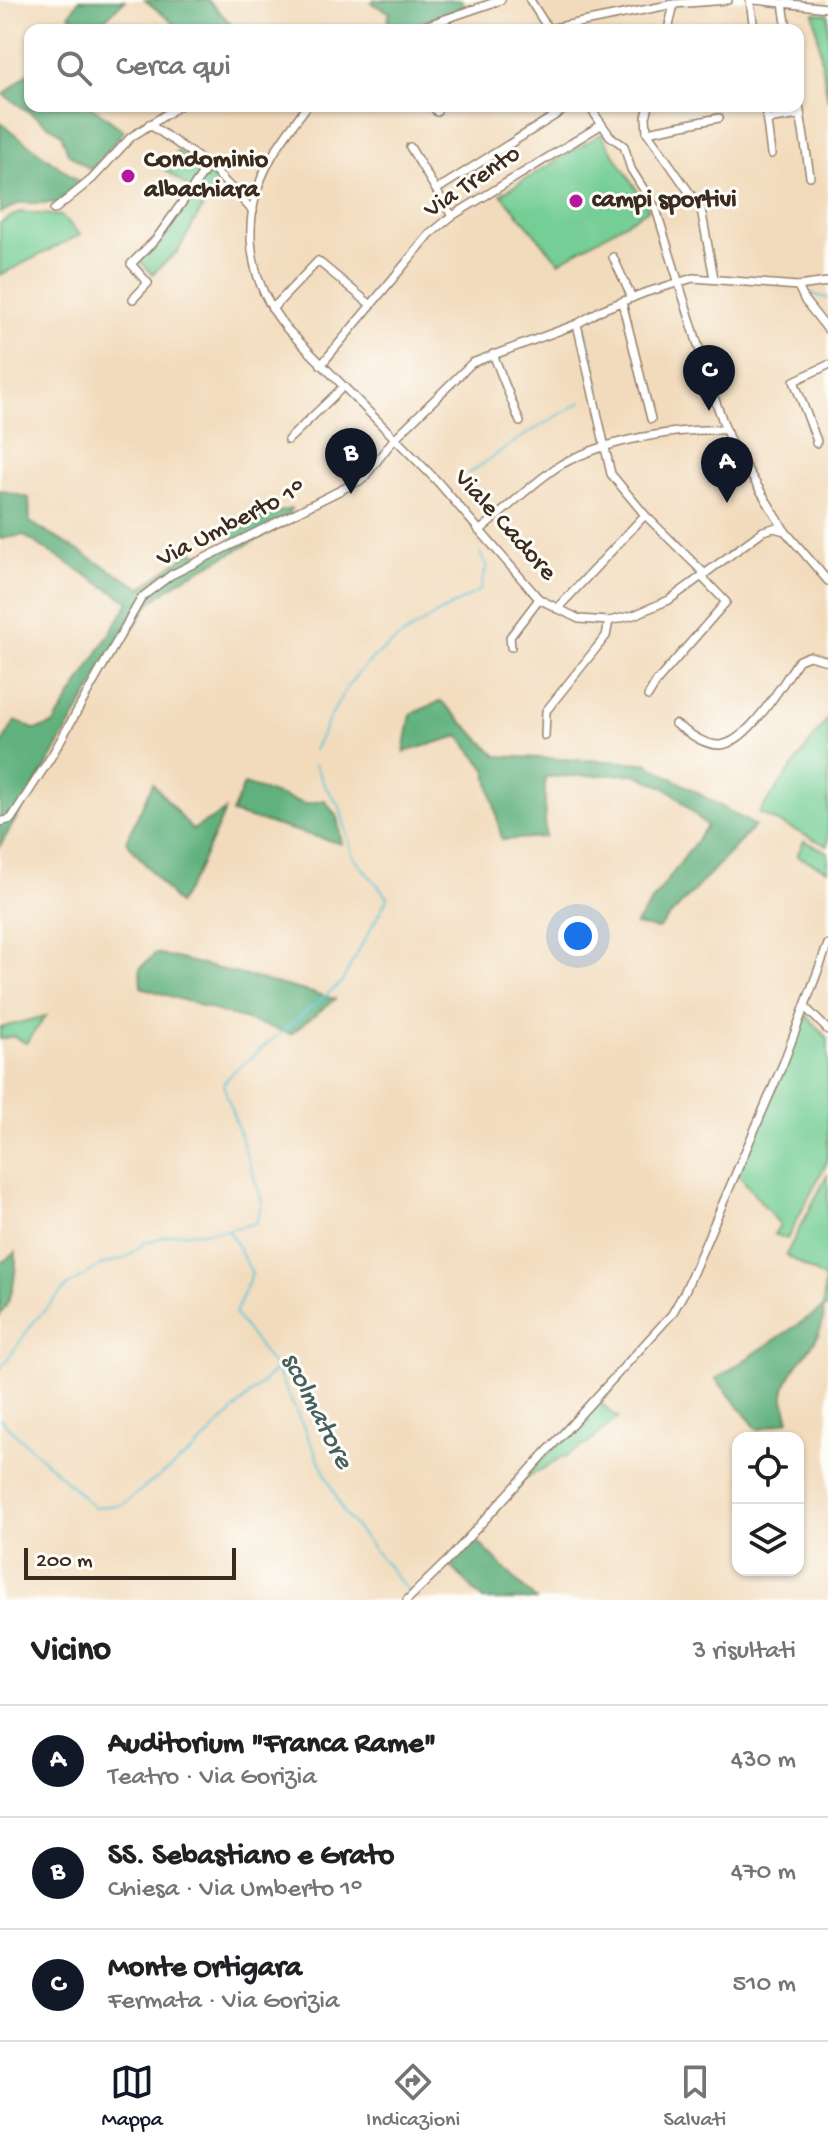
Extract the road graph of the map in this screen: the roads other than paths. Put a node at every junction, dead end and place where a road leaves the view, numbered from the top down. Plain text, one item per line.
1 (501, 0) edge
2 (530, 0) edge
3 (728, 0) edge
4 (752, 0) edge
5 (783, 3) junction
6 (674, 4) junction
7 (828, 8) edge
8 (431, 24) edge
9 (545, 24) edge
10 (573, 24) edge
11 (669, 24) edge
12 (754, 24) edge
13 (786, 24) edge
14 (169, 112) edge
15 (303, 112) edge
16 (560, 112) edge
17 (593, 112) edge
18 (647, 112) edge
19 (766, 112) edge
20 (800, 112) edge
21 (800, 115) junction
22 (719, 118) dead end
23 (767, 120) junction
24 (149, 124) junction
25 (601, 125) junction
26 (647, 132) junction
27 (410, 147) dead end
28 (771, 154) dead end
29 (209, 165) junction
30 (810, 176) dead end
31 (436, 190) junction
32 (54, 210) dead end
33 (253, 211) junction
34 (452, 216) junction
35 (613, 257) dead end
36 (714, 278) junction
37 (678, 282) junction
38 (828, 282) edge
39 (798, 286) junction
40 (632, 298) junction
41 (133, 299) dead end
42 (622, 302) junction
43 (371, 305) junction
44 (272, 309) junction
45 (577, 324) junction
46 (828, 330) edge
47 (493, 354) junction
48 (321, 365) junction
49 (828, 365) edge
50 (343, 387) junction
51 (651, 419) dead end
52 (520, 422) dead end
53 (726, 430) junction
54 (394, 439) junction
55 (288, 440) dead end
56 (816, 443) dead end
57 (604, 449) junction
58 (645, 515) junction
59 (479, 531) junction
60 (785, 531) junction
61 (704, 576) junction
62 (828, 581) edge
63 (539, 599) junction
64 (557, 609) junction
65 (609, 621) junction
66 (511, 647) dead end
67 (828, 661) edge
68 (648, 696) dead end
69 (675, 724) dead end
70 (545, 736) dead end
71 (0, 822) edge
72 (828, 944) edge
73 (805, 1007) junction
74 (828, 1030) edge
75 (411, 1596) edge

1 - 8 street
2 - 9 street
3 - 6 street
4 - 5 street
4 - 12 street
5 - 7 street
5 - 13 street
6 - 10 street
6 - 11 street
14 - 24 street
15 - 33 street, Viale Cadore
16 - 31 street
17 - 25 street
18 - 26 street
19 - 23 street
20 - 21 street
21 - 23 street
21 - 30 street
22 - 26 street
23 - 28 street
24 - 29 street
24 - 32 street
25 - 34 street, Via Trento
25 - 37 street
26 - 36 street
27 - 31 street
29 - 33 street
29 - 41 street
31 - 34 street
33 - 44 street, Viale Cadore
34 - 43 street, Via Trento
35 - 40 street
36 - 37 street, Via Umberto 1°
36 - 39 street, Via Umberto 1°
37 - 40 street, Via Umberto 1°
37 - 53 street
38 - 39 street, Via Umberto 1°
39 - 46 street
40 - 42 street, Via Umberto 1°
42 - 45 street, Via Umberto 1°
42 - 51 street
43 - 44 street
43 - 48 street, Via Trento
44 - 48 street, Viale Cadore
45 - 47 street, Via Umberto 1°
45 - 57 street
47 - 52 street
47 - 54 street, Via Umberto 1°
48 - 50 street, Viale Cadore
49 - 56 street
50 - 54 street, Viale Cadore
50 - 55 street
53 - 57 street
53 - 60 street
54 - 59 street, Viale Cadore
54 - 71 street, Via Umberto 1°
57 - 58 street
57 - 59 street
58 - 61 street
58 - 64 street
59 - 63 street, Viale Cadore
60 - 61 street, Viale Cadore
60 - 62 street
61 - 65 street, Viale Cadore
61 - 68 street
63 - 64 street, Viale Cadore
63 - 66 street
64 - 65 street, Viale Cadore
65 - 70 street
67 - 69 street
72 - 73 street
73 - 74 street
73 - 75 street

